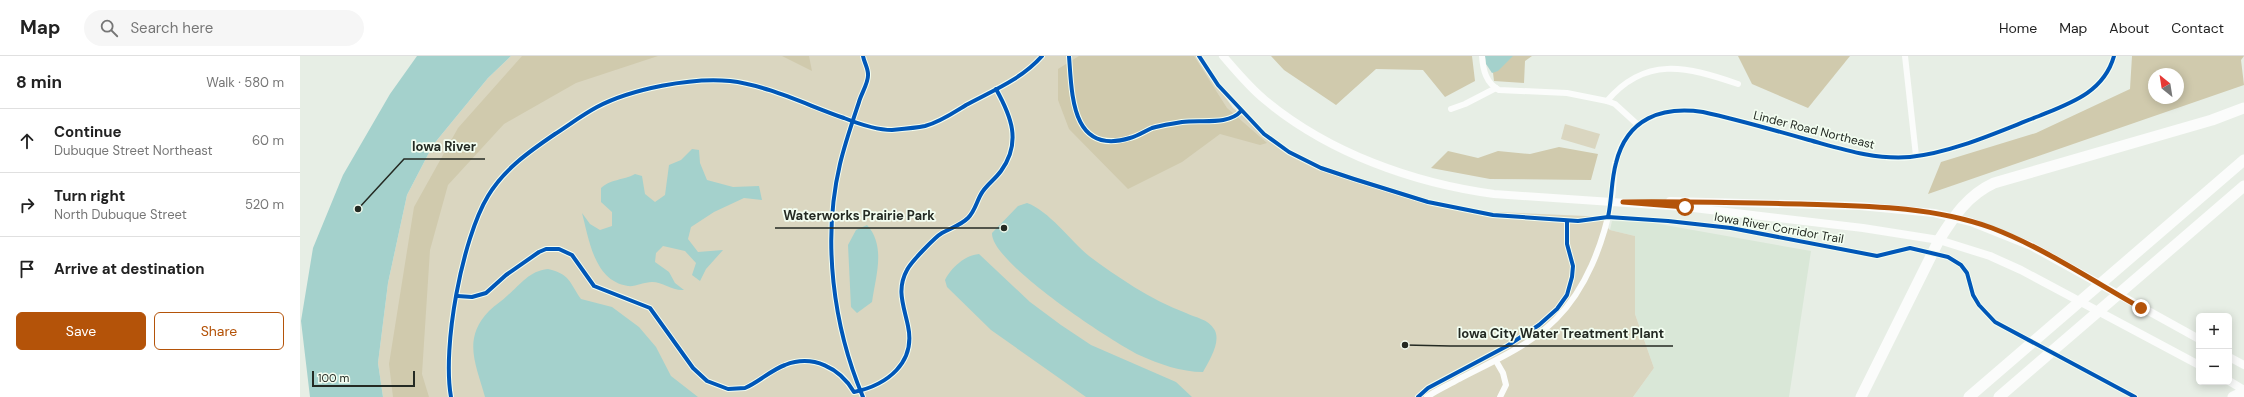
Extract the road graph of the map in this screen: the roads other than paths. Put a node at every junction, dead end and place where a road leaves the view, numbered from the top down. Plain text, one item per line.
1 (1223, 56) edge
2 (1482, 56) edge
3 (1905, 56) edge
4 (2114, 56) edge
5 (1738, 84) dead end
6 (1496, 88) junction
7 (1607, 101) junction
8 (2244, 108) edge
9 (1451, 109) dead end
10 (1638, 125) junction
11 (1916, 156) junction
12 (2244, 160) edge
13 (2244, 186) edge
14 (1612, 202) junction
15 (1623, 202) junction
16 (1954, 217) junction
17 (1939, 240) junction
18 (2196, 337) edge
19 (2232, 359) edge
20 (1496, 361) junction
21 (2196, 363) edge
22 (2244, 365) edge
23 (2232, 383) edge
24 (2244, 391) edge
25 (1428, 397) edge
26 (1500, 397) edge
27 (1861, 397) edge
28 (1969, 397) edge
29 (1999, 397) edge
30 (2233, 397) edge

1 - 14 main road
2 - 6 street
3 - 11 street
4 - 11 street, Linder Road Northeast
5 - 7 street
6 - 7 street
6 - 9 street
7 - 10 street
8 - 16 highway
10 - 11 street, Linder Road Northeast
10 - 14 street, Linder Road Northeast
12 - 28 highway
13 - 29 highway
14 - 15 main road
14 - 20 street, Linder Road Northeast
15 - 16 main road
15 - 17 main road
16 - 17 highway
16 - 18 main road
17 - 21 main road
17 - 27 highway
19 - 22 main road
20 - 25 street, Linder Road Northeast
20 - 26 street
23 - 24 main road
24 - 30 highway

